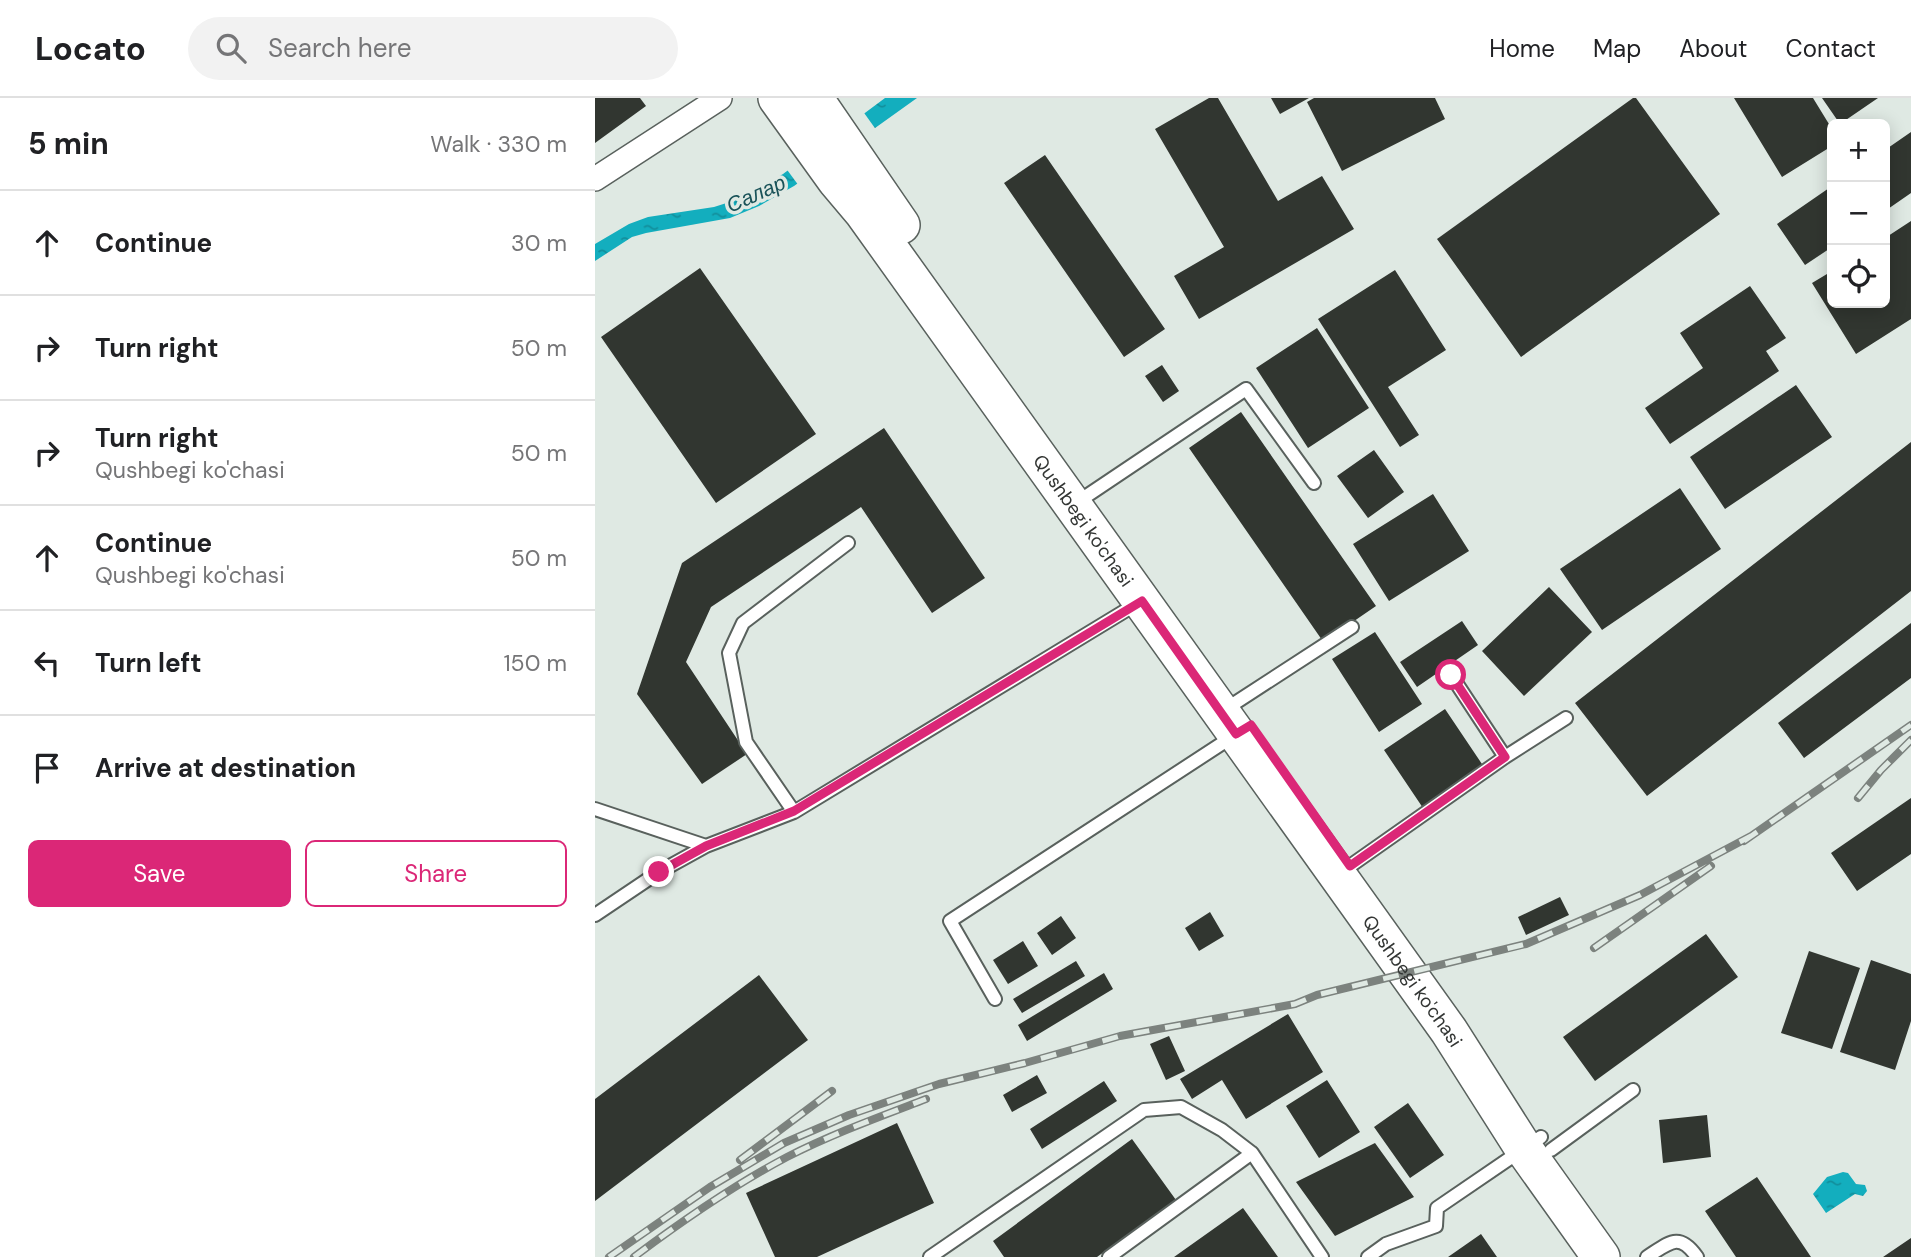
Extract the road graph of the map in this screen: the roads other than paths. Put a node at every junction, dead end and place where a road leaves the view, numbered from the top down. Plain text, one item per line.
1 (720, 98) edge
2 (800, 105) edge
3 (595, 179) edge
4 (1314, 483) dead end
5 (1080, 500) junction
6 (848, 542) dead end
7 (1149, 597) junction
8 (1352, 627) dead end
9 (1451, 675) dead end
10 (1566, 718) dead end
11 (1236, 719) junction
12 (1505, 757) junction
13 (595, 809) edge
14 (794, 811) junction
15 (706, 846) junction
16 (1350, 866) junction
17 (595, 915) edge
18 (995, 999) dead end
19 (1633, 1090) dead end
20 (1539, 1145) junction
21 (1252, 1153) junction
22 (1386, 1244) junction
23 (930, 1257) edge
24 (1109, 1257) edge
25 (1322, 1257) edge
26 (1368, 1257) edge
27 (1394, 1257) edge
28 (1601, 1257) edge
29 (1626, 1257) edge
30 (1647, 1257) edge
31 (1697, 1257) edge

1 - 3 street
2 - 5 main road, Qushbegi ko'chasi
4 - 5 lane
5 - 7 main road, Qushbegi ko'chasi
6 - 14 lane
7 - 11 main road, Qushbegi ko'chasi
7 - 14 lane
8 - 11 lane
9 - 12 lane
10 - 12 lane
11 - 16 main road, Qushbegi ko'chasi
11 - 18 lane
11 - 20 main road, Qushbegi ko'chasi
12 - 16 lane
13 - 15 lane
14 - 15 lane
15 - 17 lane
16 - 20 main road, Qushbegi ko'chasi
19 - 20 lane
20 - 22 lane
20 - 28 main road, Qushbegi ko'chasi
20 - 29 main road, Qushbegi ko'chasi
21 - 23 lane
21 - 24 lane
21 - 25 lane
22 - 26 lane
22 - 27 lane
30 - 31 lane

